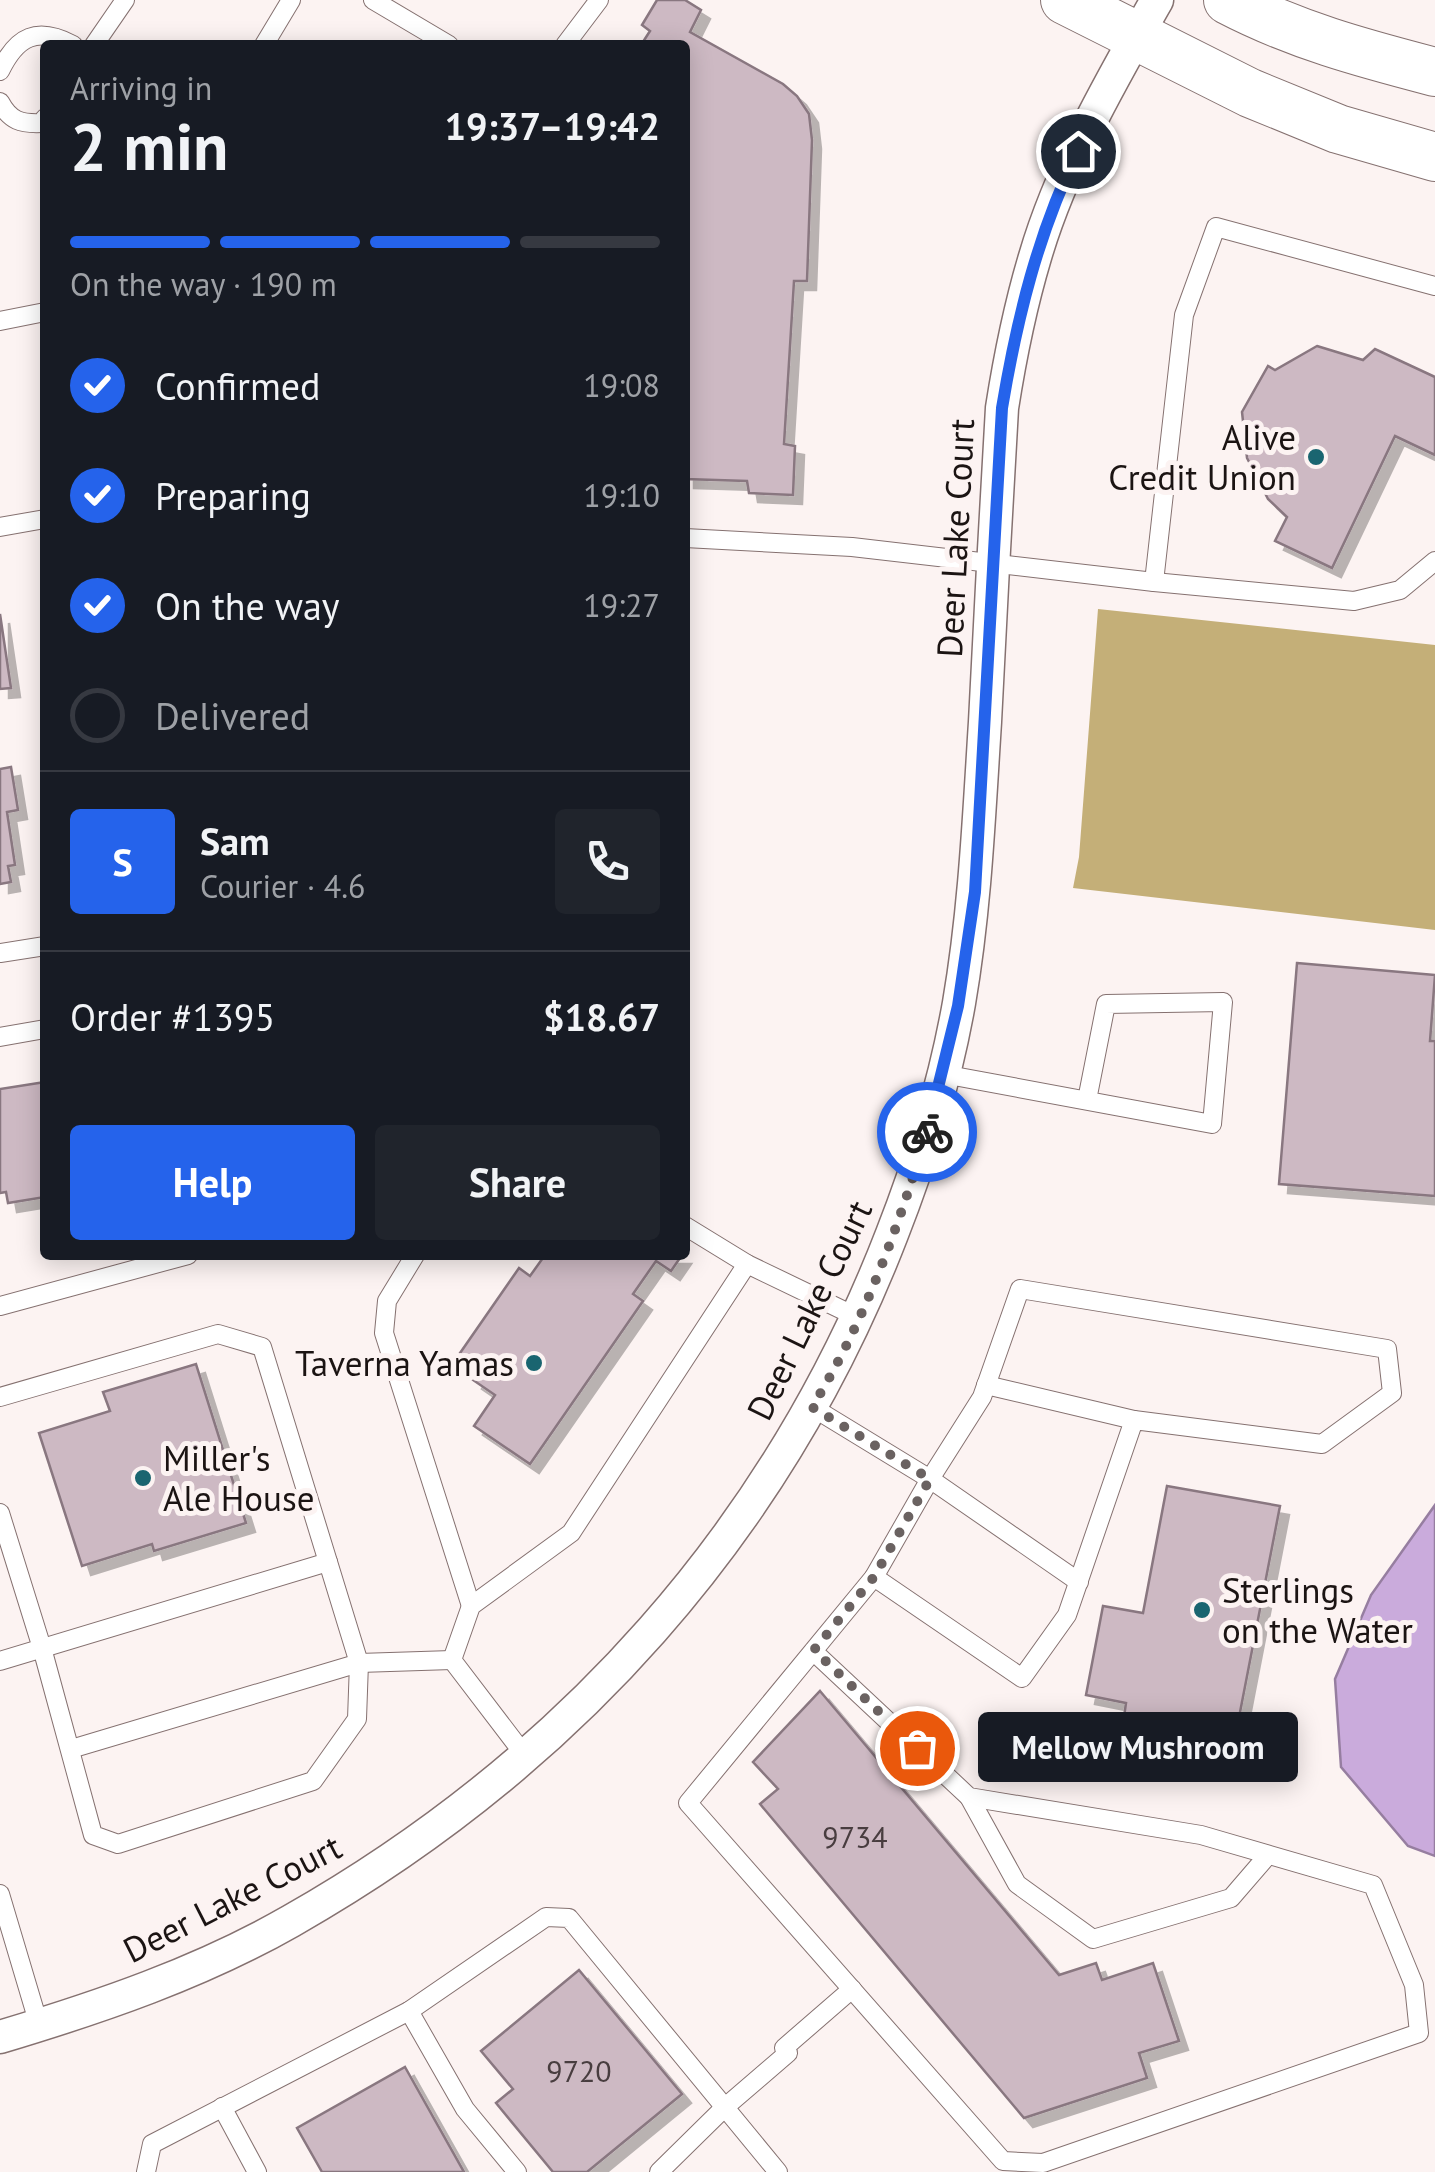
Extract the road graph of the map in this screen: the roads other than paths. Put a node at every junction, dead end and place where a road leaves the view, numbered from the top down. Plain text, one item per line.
1 (125, 0) edge
2 (291, 0) edge
3 (373, 0) edge
4 (599, 0) edge
5 (1065, 0) edge
6 (1228, 0) edge
7 (1147, 19) edge
8 (64, 40) edge
9 (97, 40) edge
10 (267, 40) edge
11 (441, 40) edge
12 (569, 40) edge
13 (0, 72) edge
14 (1435, 72) edge
15 (0, 102) edge
16 (40, 123) edge
17 (1435, 157) edge
18 (1435, 286) edge
19 (40, 313) edge
20 (0, 321) edge
21 (40, 519) edge
22 (0, 527) edge
23 (690, 538) edge
24 (1435, 561) edge
25 (994, 562) junction
26 (1154, 582) junction
27 (40, 947) edge
28 (0, 953) edge
29 (40, 1030) edge
30 (0, 1036) edge
31 (943, 1074) junction
32 (1087, 1100) junction
33 (690, 1229) edge
34 (170, 1260) edge
35 (413, 1260) edge
36 (747, 1264) junction
37 (0, 1306) edge
38 (857, 1318) junction
39 (986, 1385) junction
40 (0, 1397) edge
41 (812, 1407) junction
42 (1134, 1420) junction
43 (930, 1479) junction
44 (0, 1513) edge
45 (328, 1562) junction
46 (874, 1577) junction
47 (1079, 1582) junction
48 (471, 1606) junction
49 (42, 1648) junction
50 (814, 1650) junction
51 (452, 1660) junction
52 (0, 1661) edge
53 (359, 1662) junction
54 (71, 1749) junction
55 (526, 1757) junction
56 (969, 1797) junction
57 (1268, 1855) junction
58 (1, 1904) edge
59 (852, 1989) junction
60 (408, 2010) junction
61 (39, 2026) junction
62 (0, 2038) edge
63 (222, 2108) junction
64 (724, 2108) junction
65 (146, 2172) edge
66 (257, 2172) edge
67 (517, 2172) edge
68 (659, 2172) edge
69 (778, 2172) edge

1 - 9 lane
2 - 10 lane
3 - 11 lane
4 - 12 lane
5 - 7 street
6 - 14 street
7 - 17 street
7 - 25 street, Deer Lake Court
8 - 13 lane
15 - 16 lane
18 - 26 lane
19 - 20 lane
21 - 22 lane
23 - 25 lane
24 - 26 lane
25 - 26 lane
25 - 31 street, Deer Lake Court
27 - 28 lane
29 - 30 lane
31 - 32 lane
31 - 38 street, Deer Lake Court
32 - 32 lane
33 - 36 lane
34 - 37 lane
35 - 48 lane
36 - 38 lane
36 - 48 lane
38 - 41 street, Deer Lake Court
39 - 42 lane
39 - 42 lane
39 - 43 lane
40 - 45 lane
41 - 43 lane
41 - 55 street, Deer Lake Court
42 - 47 lane
43 - 46 lane
43 - 47 lane
44 - 49 lane
45 - 49 lane
45 - 53 lane
46 - 47 lane
46 - 50 lane
48 - 51 lane
49 - 52 lane
49 - 54 lane
50 - 56 lane
50 - 59 lane
51 - 53 lane
51 - 55 lane
53 - 54 lane
53 - 54 lane
55 - 61 street, Deer Lake Court
56 - 57 lane
56 - 57 lane
57 - 59 lane
58 - 61 lane
59 - 64 lane
60 - 63 lane
60 - 64 lane
60 - 67 lane
61 - 62 street, Deer Lake Court
63 - 65 lane
63 - 66 lane
64 - 68 lane
64 - 69 lane

